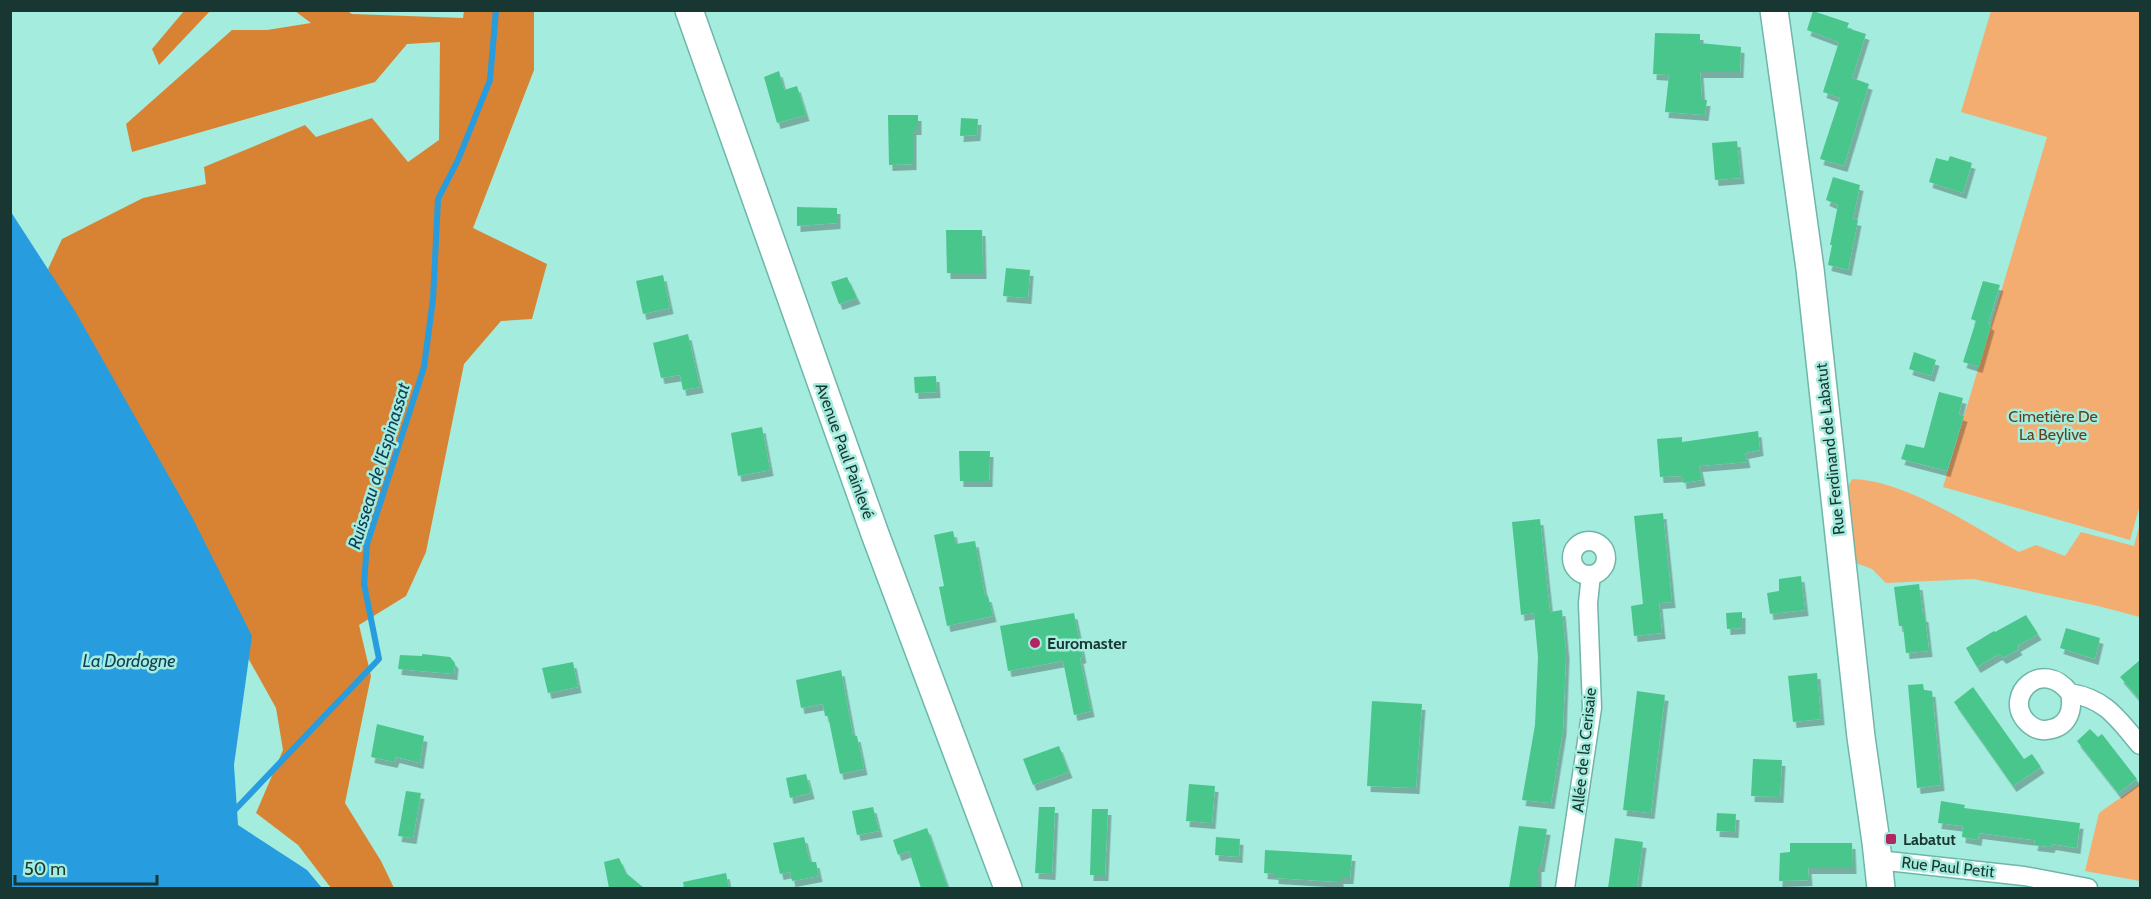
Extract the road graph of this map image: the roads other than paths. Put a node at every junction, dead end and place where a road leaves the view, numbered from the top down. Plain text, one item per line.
1 (689, 10) edge
2 (1774, 10) edge
3 (1591, 575) dead end
4 (2070, 693) dead end
5 (2140, 745) edge
6 (1878, 860) junction
7 (1008, 888) edge
8 (1565, 888) edge
9 (1881, 888) edge
10 (2088, 888) edge

1 - 7 main road, Avenue Paul Painlevé
2 - 6 main road, Rue Ferdinand de Labatut
3 - 8 street, Allée de la Cerisaie
4 - 5 street
6 - 9 main road, Rue Ferdinand de Labatut
6 - 10 street, Rue Paul Petit

